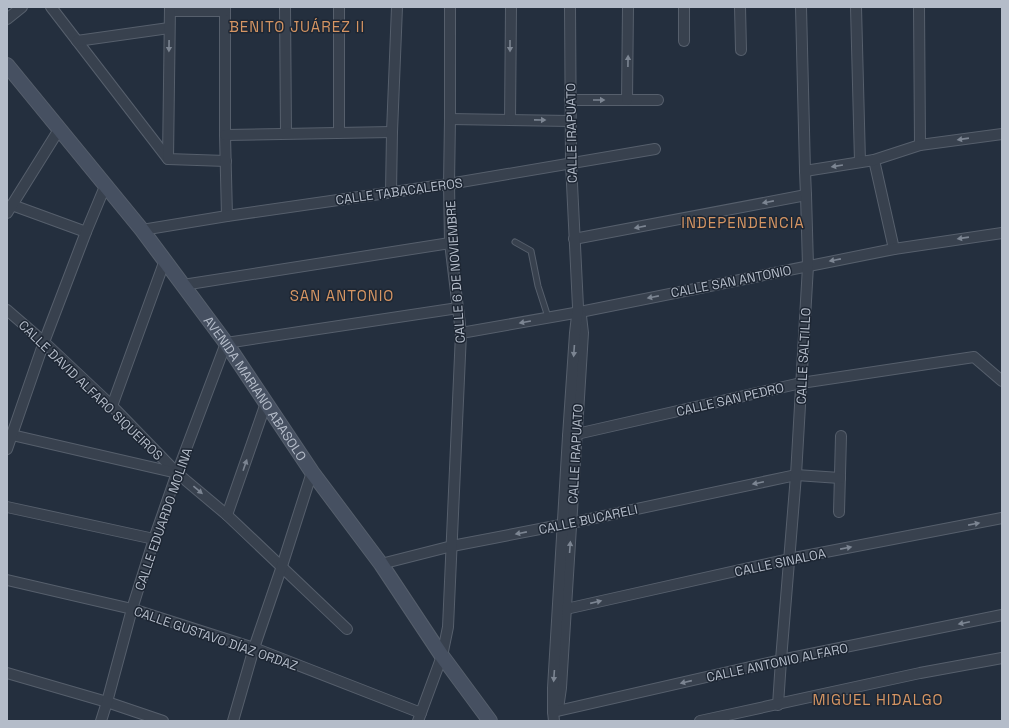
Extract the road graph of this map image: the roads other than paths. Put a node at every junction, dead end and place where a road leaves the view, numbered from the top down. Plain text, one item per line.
1 (22, 7) edge
2 (51, 7) edge
3 (285, 7) edge
4 (339, 7) edge
5 (397, 7) edge
6 (450, 7) edge
7 (510, 7) edge
8 (570, 7) edge
9 (628, 7) edge
10 (684, 7) edge
11 (740, 7) edge
12 (801, 7) edge
13 (856, 7) edge
14 (919, 7) edge
15 (170, 9) edge
16 (225, 9) edge
17 (7, 20) edge
18 (169, 28) junction
19 (78, 41) junction
20 (684, 41) dead end
21 (741, 50) dead end
22 (7, 65) edge
23 (570, 100) junction
24 (627, 100) junction
25 (658, 100) dead end
26 (450, 119) junction
27 (510, 120) junction
28 (570, 121) junction
29 (60, 128) junction
30 (339, 132) junction
31 (392, 132) junction
32 (286, 133) junction
33 (1002, 134) edge
34 (225, 135) junction
35 (920, 145) junction
36 (655, 149) dead end
37 (168, 159) junction
38 (874, 160) junction
39 (226, 161) junction
40 (860, 162) junction
41 (571, 163) junction
42 (805, 171) junction
43 (106, 184) junction
44 (448, 184) junction
45 (391, 192) junction
46 (806, 195) junction
47 (10, 209) edge
48 (227, 216) junction
49 (142, 230) junction
50 (86, 232) junction
51 (1002, 233) edge
52 (574, 240) junction
53 (515, 242) dead end
54 (450, 243) junction
55 (894, 249) junction
56 (165, 260) junction
57 (808, 266) junction
58 (183, 285) junction
59 (458, 308) junction
60 (7, 310) edge
61 (579, 310) junction
62 (548, 318) junction
63 (461, 333) junction
64 (44, 342) junction
65 (226, 343) junction
66 (1002, 381) edge
67 (801, 383) junction
68 (266, 403) junction
69 (112, 406) junction
70 (12, 435) junction
71 (572, 435) junction
72 (841, 436) dead end
73 (7, 449) edge
74 (312, 472) junction
75 (177, 473) junction
76 (796, 475) junction
77 (840, 478) junction
78 (7, 507) edge
79 (839, 512) dead end
80 (227, 515) junction
81 (1002, 518) edge
82 (567, 524) junction
83 (154, 539) junction
84 (452, 546) junction
85 (789, 559) junction
86 (381, 564) junction
87 (282, 566) junction
88 (7, 580) edge
89 (132, 609) junction
90 (562, 610) junction
91 (1002, 615) edge
92 (348, 629) dead end
93 (254, 648) junction
94 (442, 656) junction
95 (1002, 658) edge
96 (781, 660) junction
97 (7, 673) edge
98 (107, 702) junction
99 (778, 704) junction
100 (555, 716) edge
101 (419, 717) edge
102 (101, 721) edge
103 (163, 721) edge
104 (233, 721) edge
105 (490, 721) edge
106 (700, 721) edge

1 - 17 street
2 - 19 street
3 - 32 street
4 - 30 street
5 - 31 street
6 - 26 street, CALLE 6 DE NOVIEMBRE
7 -> 27 street
8 - 23 street, CALLE IRAPUATO
24 -> 9 street
10 - 20 street
11 - 21 street
12 - 42 street, CALLE SALTILLO
13 - 40 street
14 - 35 street
15 - 16 street
15 - 18 street
16 - 34 street
18 - 19 street
18 -> 37 street
19 - 37 street
22 - 29 street, AVENIDA MARIANO ABASOLO
23 -> 24 street
23 - 28 street, CALLE IRAPUATO
24 - 25 street
26 - 27 street
26 - 44 street, CALLE 6 DE NOVIEMBRE
27 -> 28 street
28 - 41 street, CALLE IRAPUATO
29 - 43 street, AVENIDA MARIANO ABASOLO
29 - 47 street
30 - 31 street
30 - 32 street
31 - 45 street
32 - 34 street
33 -> 35 street
34 - 39 street
35 - 38 street
36 - 41 street, CALLE TABACALEROS
37 - 39 street
38 - 40 street
38 - 55 street
39 - 48 street
40 -> 42 street
41 - 44 street, CALLE TABACALEROS
41 - 52 street, CALLE IRAPUATO
42 - 46 street, CALLE SALTILLO
43 - 49 street, AVENIDA MARIANO ABASOLO
43 - 50 street
44 - 45 street, CALLE TABACALEROS
44 - 54 street, CALLE 6 DE NOVIEMBRE
45 - 48 street, CALLE TABACALEROS
46 -> 52 street
46 - 57 street, CALLE SALTILLO
47 - 50 street
48 - 49 street, CALLE TABACALEROS
49 - 56 street, AVENIDA MARIANO ABASOLO
50 - 64 street
51 -> 55 street, CALLE SAN ANTONIO
52 - 61 street, CALLE IRAPUATO
53 - 62 lane
54 - 58 street
54 - 59 street, CALLE 6 DE NOVIEMBRE
55 -> 57 street, CALLE SAN ANTONIO
56 - 58 street, AVENIDA MARIANO ABASOLO
56 - 69 street
57 -> 61 street, CALLE SAN ANTONIO
57 - 67 street, CALLE SALTILLO
58 - 65 street, AVENIDA MARIANO ABASOLO
59 - 63 street, CALLE 6 DE NOVIEMBRE
59 - 65 street
60 - 64 street, CALLE DAVID ALFARO SIQUEIROS
61 - 62 street, CALLE SAN ANTONIO
61 - 71 street, CALLE IRAPUATO
62 -> 63 street, CALLE SAN ANTONIO
63 - 84 street, CALLE 6 DE NOVIEMBRE
64 - 69 street, CALLE DAVID ALFARO SIQUEIROS
64 - 70 street
65 - 68 street, AVENIDA MARIANO ABASOLO
65 - 75 street, CALLE EDUARDO MOLINA
66 - 67 street, CALLE SAN PEDRO
67 - 71 street, CALLE SAN PEDRO
67 - 76 street, CALLE SALTILLO
68 - 74 street, AVENIDA MARIANO ABASOLO
80 -> 68 street
69 - 75 street, CALLE DAVID ALFARO SIQUEIROS
70 - 73 street
70 - 75 street
71 - 82 street, CALLE IRAPUATO
72 - 77 street
74 - 86 street, AVENIDA MARIANO ABASOLO
74 - 87 street
75 -> 80 street, CALLE DAVID ALFARO SIQUEIROS
75 - 83 street, CALLE EDUARDO MOLINA
76 - 77 street, CALLE BUCARELI
76 -> 82 street, CALLE BUCARELI
76 - 85 street, CALLE SALTILLO
77 - 79 street
78 - 83 street
80 - 87 street, CALLE DAVID ALFARO SIQUEIROS
85 -> 81 street, CALLE SINALOA
82 -> 84 street, CALLE BUCARELI
82 - 90 street, CALLE IRAPUATO
83 - 89 street, CALLE EDUARDO MOLINA
84 - 86 street, CALLE BUCARELI
84 - 94 street, CALLE 6 DE NOVIEMBRE
90 -> 85 street, CALLE SINALOA
85 - 96 street, CALLE SALTILLO
86 - 94 street, AVENIDA MARIANO ABASOLO
87 - 92 street, CALLE DAVID ALFARO SIQUEIROS
87 - 93 street
88 - 89 street, CALLE GUSTAVO DÍAZ ORDAZ
89 - 93 street, CALLE GUSTAVO DÍAZ ORDAZ
89 - 98 street, CALLE EDUARDO MOLINA
90 - 100 street, CALLE IRAPUATO
91 -> 96 street, CALLE ANTONIO ALFARO
93 - 101 street, CALLE GUSTAVO DÍAZ ORDAZ
93 - 104 street
94 - 101 street, CALLE 6 DE NOVIEMBRE
94 - 105 street, AVENIDA MARIANO ABASOLO
95 - 99 street
96 - 99 street, CALLE SALTILLO
96 -> 100 street, CALLE ANTONIO ALFARO
97 - 98 street
98 - 102 street, CALLE EDUARDO MOLINA
98 - 103 street
99 - 106 street

